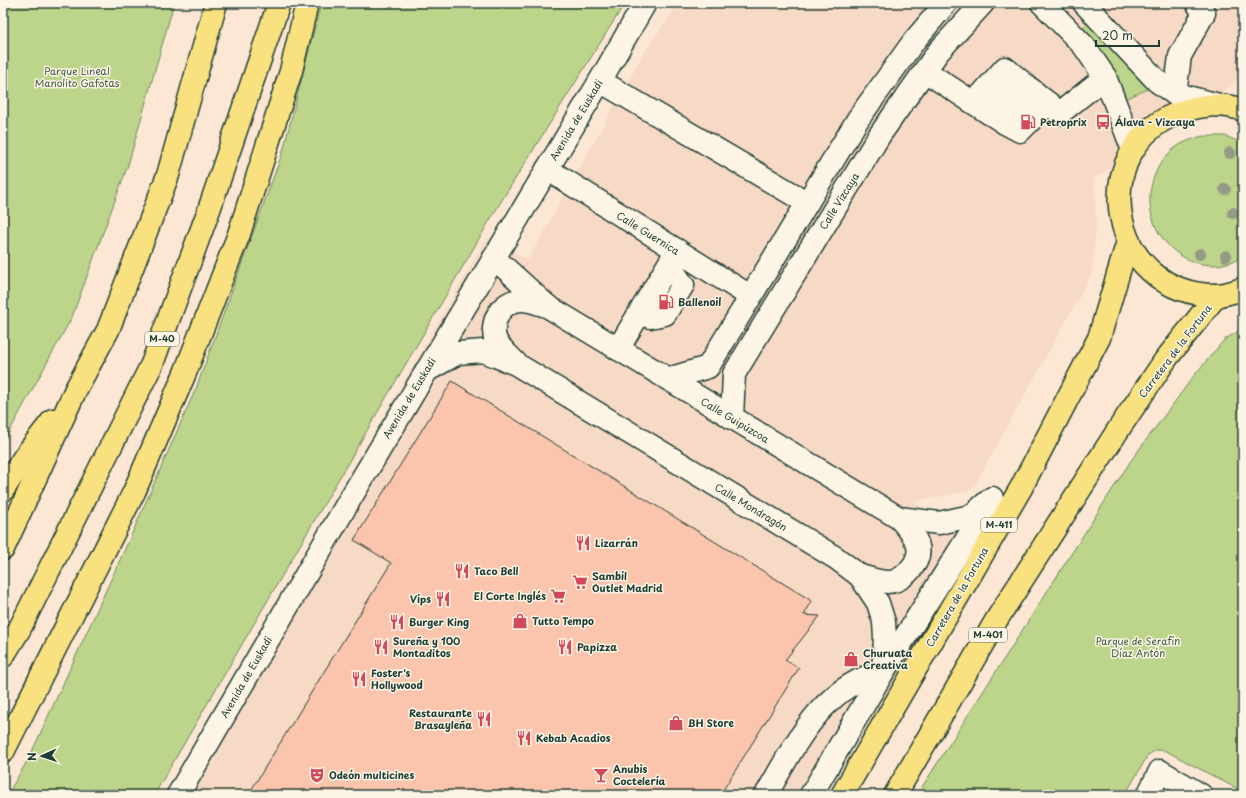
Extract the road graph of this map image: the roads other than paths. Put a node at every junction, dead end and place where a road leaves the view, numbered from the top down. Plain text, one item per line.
1 (216, 3) edge
2 (279, 3) edge
3 (307, 3) edge
4 (645, 3) edge
5 (946, 3) edge
6 (983, 3) edge
7 (1042, 3) edge
8 (1084, 3) edge
9 (1197, 3) edge
10 (925, 71) junction
11 (1105, 77) junction
12 (600, 81) junction
13 (1033, 91) junction
14 (1175, 94) junction
15 (1233, 108) edge
16 (989, 113) junction
17 (1133, 150) junction
18 (546, 169) junction
19 (806, 202) junction
20 (1128, 241) junction
21 (494, 258) junction
22 (674, 262) junction
23 (1243, 289) edge
24 (1218, 295) junction
25 (750, 296) junction
26 (547, 306) junction
27 (618, 349) junction
28 (516, 364) junction
29 (425, 372) junction
30 (668, 379) junction
31 (76, 389) junction
32 (732, 418) junction
33 (1021, 488) junction
34 (3, 490) edge
35 (992, 498) junction
36 (899, 518) junction
37 (3, 549) edge
38 (860, 576) junction
39 (3, 656) edge
40 (883, 672) junction
41 (3, 752) edge
42 (178, 795) edge
43 (766, 795) edge
44 (811, 795) edge
45 (842, 795) edge
46 (895, 795) edge
47 (1148, 795) edge
48 (1201, 795) edge

1 - 31 main road
2 - 39 main road, M-40
3 - 41 main road
4 - 12 street, Avenida de Euskadi
5 - 19 street
6 - 10 street, Calle Vizcaya
7 - 11 street
8 - 14 street
9 - 14 street
10 - 16 street
10 - 32 street, Calle Vizcaya
11 - 13 street
11 - 17 street
12 - 18 street, Avenida de Euskadi
12 - 19 street
13 - 16 street
13 - 16 street
14 - 15 street
15 - 17 main road
17 - 20 main road
18 - 21 street, Avenida de Euskadi
18 - 22 street, Calle Guernica
19 - 25 street
20 - 24 main road
20 - 33 main road, Carretera de la Fortuna / M-411
21 - 26 street, Calle Guipúzcoa
21 - 29 street, Avenida de Euskadi
22 - 25 street, Calle Guernica
22 - 27 street
23 - 24 main road
24 - 46 main road, Carretera de la Fortuna / M-401
25 - 30 street
26 - 27 street, Calle Guipúzcoa
26 - 28 street
27 - 30 street, Calle Guipúzcoa
28 - 29 street, Calle Mondragón
28 - 38 street, Calle Mondragón
29 - 42 street, Avenida de Euskadi
30 - 32 street, Calle Guipúzcoa
31 - 34 main road
31 - 37 main road
32 - 36 street, Calle Guipúzcoa
33 - 35 street
33 - 45 main road, Carretera de la Fortuna / M-411
35 - 36 street, Calle Guipúzcoa
35 - 40 street
36 - 38 street
38 - 40 street, Calle Mondragón
40 - 43 street
40 - 44 street, Calle Mondragón
47 - 48 street

